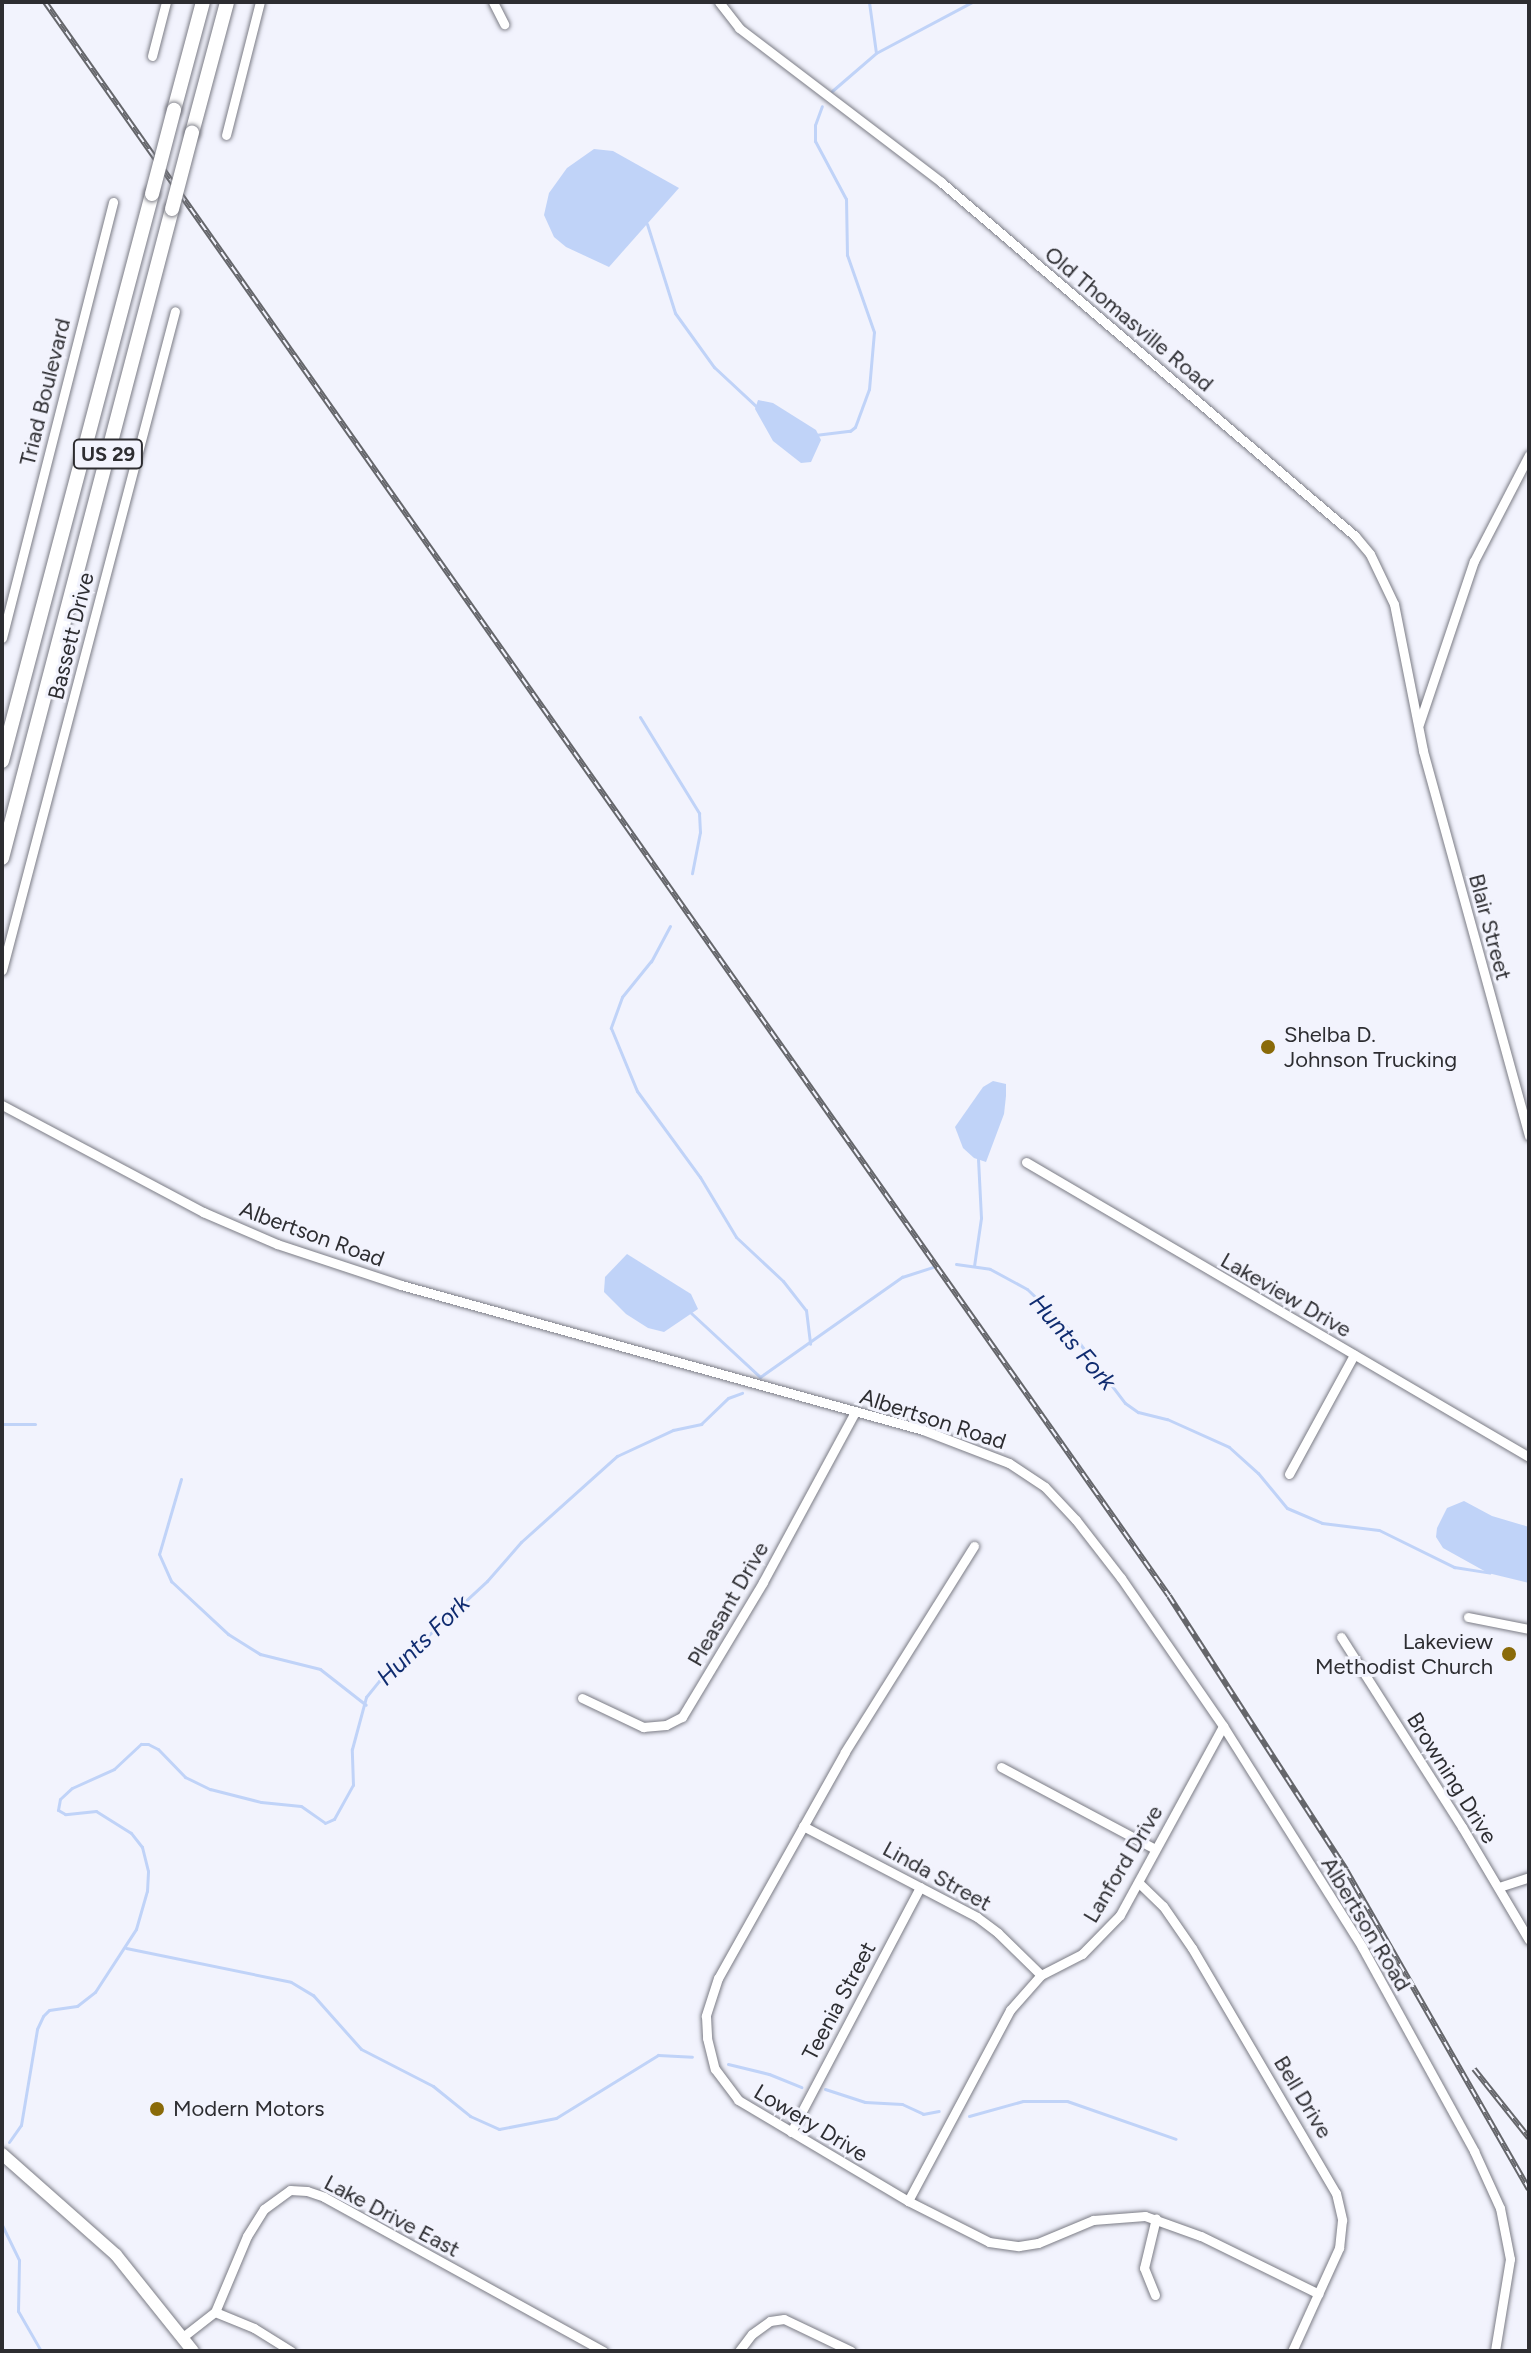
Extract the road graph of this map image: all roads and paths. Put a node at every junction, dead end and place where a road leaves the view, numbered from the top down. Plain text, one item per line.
1 (166, 2) edge
2 (203, 2) edge
3 (227, 2) edge
4 (260, 2) edge
5 (493, 2) edge
6 (723, 4) edge
7 (504, 24) dead end
8 (152, 56) dead end
9 (226, 135) dead end
10 (113, 202) dead end
11 (175, 311) dead end
12 (1529, 455) edge
13 (2, 638) edge
14 (1417, 727) junction
15 (2, 761) edge
16 (2, 858) edge
17 (2, 970) edge
18 (2, 1105) edge
19 (1529, 1136) edge
20 (1026, 1162) dead end
21 (1354, 1355) junction
22 (855, 1412) junction
23 (1529, 1457) edge
24 (1289, 1474) dead end
25 (974, 1546) dead end
26 (1468, 1617) dead end
27 (1529, 1629) edge
28 (1341, 1637) dead end
29 (582, 1698) dead end
30 (1223, 1726) junction
31 (1001, 1767) dead end
32 (803, 1826) junction
33 (1155, 1849) junction
34 (1529, 1877) edge
35 (1139, 1883) junction
36 (920, 1887) junction
37 (1499, 1887) junction
38 (1529, 1940) edge
39 (1041, 1975) junction
40 (791, 2132) junction
41 (2, 2154) edge
42 (908, 2201) junction
43 (1156, 2218) junction
44 (1319, 2294) junction
45 (1155, 2295) dead end
46 (215, 2312) junction
47 (184, 2336) junction
48 (193, 2351) edge
49 (291, 2351) edge
50 (603, 2351) edge
51 (739, 2351) edge
52 (851, 2351) edge
53 (1292, 2351) edge
54 (1495, 2351) edge

1 - 8 street
2 - 15 highway, US 29, bridge
3 - 16 highway, US 29, bridge
4 - 9 street
5 - 7 street
6 - 14 street, Old Thomasville Road
10 - 13 street, Triad Boulevard
11 - 17 street, Bassett Drive
12 - 14 street
14 - 19 street, Blair Street
18 - 22 street, Albertson Road
20 - 21 street, Lakeview Drive
21 - 23 street, Lakeview Drive
21 - 24 street
22 - 29 street, Pleasant Drive
22 - 30 street, Albertson Road
25 - 32 street, Lowery Drive
26 - 27 street
28 - 37 street, Browning Drive
30 - 33 street, Lanford Drive
30 - 54 street, Albertson Road
31 - 33 street
32 - 36 street, Linda Street
32 - 40 street, Lowery Drive
33 - 35 street, Lanford Drive
34 - 37 street
35 - 39 street, Lanford Drive
35 - 44 street, Bell Drive
36 - 39 street, Linda Street
36 - 40 street, Teenia Street
37 - 38 street, Browning Drive
39 - 42 street, Lanford Drive
40 - 42 street, Lowery Drive
41 - 47 main road
42 - 43 street, Lowery Drive
43 - 44 street, Lowery Drive
43 - 45 street
44 - 53 street, Bell Drive
46 - 47 street
46 - 49 street
46 - 50 street, Lake Drive East
47 - 48 main road
51 - 52 street

